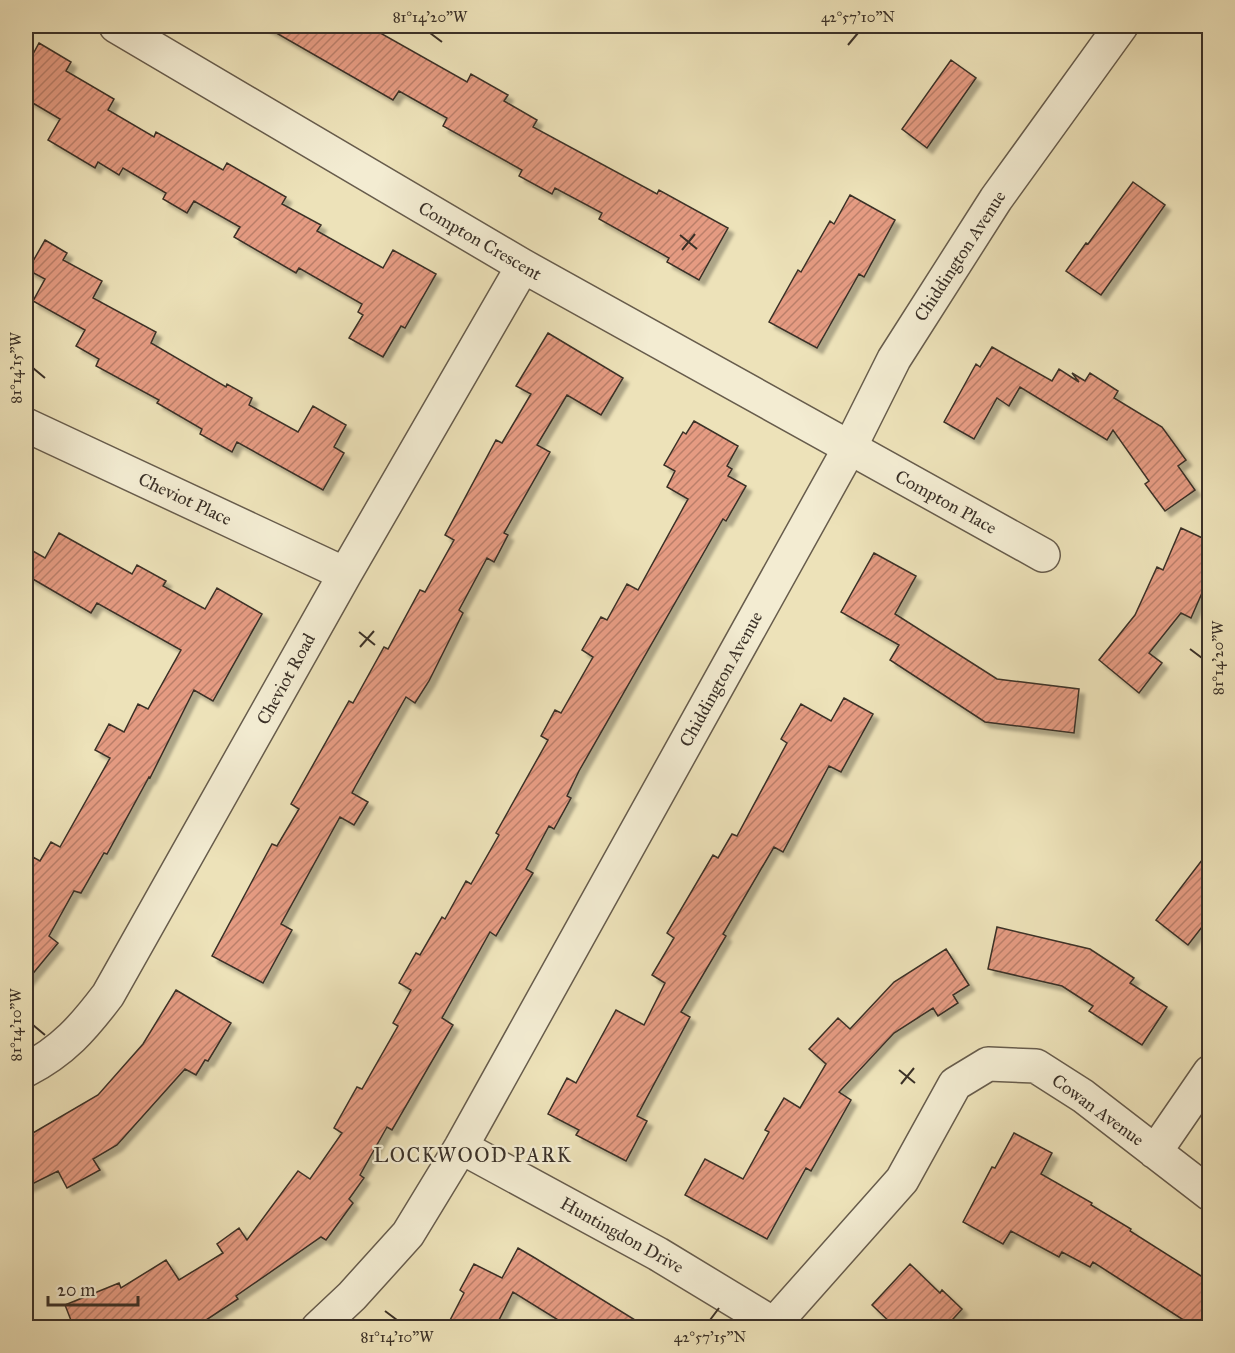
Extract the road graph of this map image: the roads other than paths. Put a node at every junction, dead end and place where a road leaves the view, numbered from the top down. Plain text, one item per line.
1 (116, 26) edge
2 (1121, 26) edge
3 (523, 266) junction
4 (26, 424) edge
5 (849, 449) junction
6 (1043, 555) dead end
7 (345, 573) junction
8 (26, 1070) edge
9 (1209, 1072) edge
10 (461, 1147) junction
11 (1155, 1152) junction
12 (1209, 1194) edge
13 (777, 1325) edge
14 (318, 1328) edge

1 - 3 street, Compton Crescent
2 - 5 street, Chiddington Avenue
3 - 5 street, Compton Crescent
3 - 7 street, Cheviot Road
4 - 7 street, Cheviot Place
5 - 6 street, Compton Place
5 - 10 street, Chiddington Avenue
7 - 8 street, Cheviot Road
9 - 11 street
10 - 13 street, Huntingdon Drive
10 - 14 street, Chiddington Avenue
11 - 12 street, Cowan Avenue
11 - 13 street, Cowan Avenue

